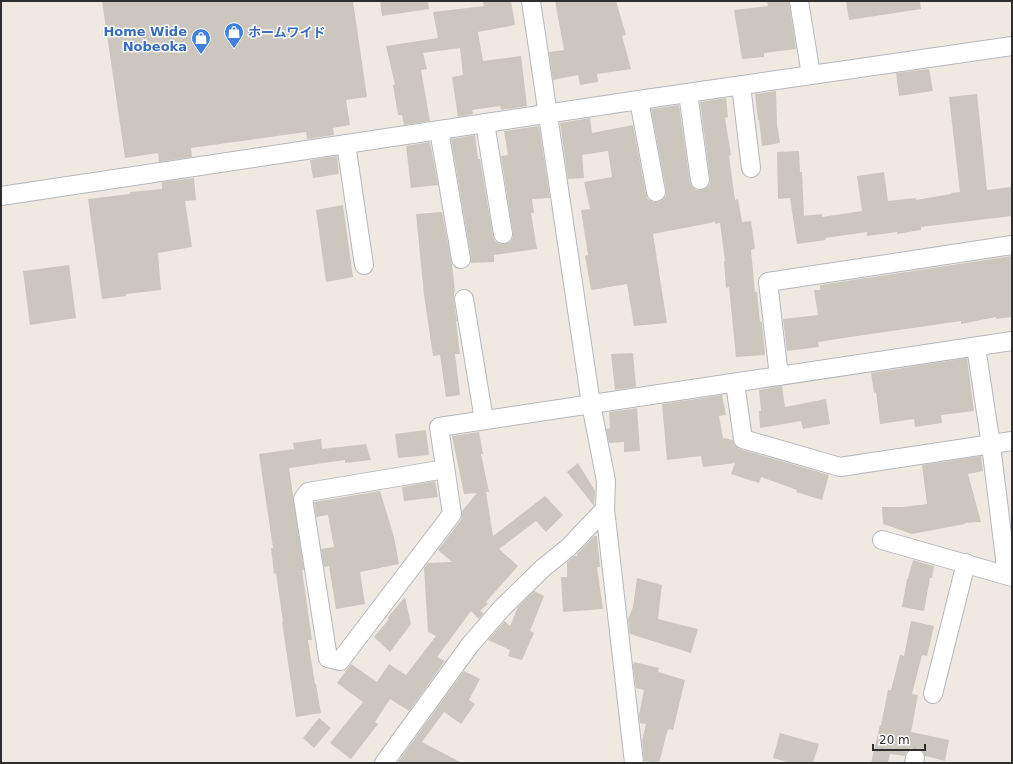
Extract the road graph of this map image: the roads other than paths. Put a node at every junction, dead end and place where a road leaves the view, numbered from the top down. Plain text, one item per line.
1 (531, 1) edge
2 (799, 1) edge
3 (1012, 46) edge
4 (811, 75) junction
5 (741, 85) junction
6 (688, 93) junction
7 (639, 100) junction
8 (549, 114) junction
9 (485, 123) junction
10 (439, 130) junction
11 (346, 144) junction
12 (751, 168) dead end
13 (700, 180) dead end
14 (656, 192) dead end
15 (1, 196) edge
16 (503, 234) dead end
17 (1012, 245) edge
18 (461, 259) dead end
19 (364, 265) dead end
20 (464, 299) dead end
21 (1012, 341) edge
22 (976, 347) junction
23 (779, 376) junction
24 (735, 383) junction
25 (592, 404) junction
26 (484, 420) junction
27 (1012, 441) edge
28 (991, 445) junction
29 (446, 469) junction
30 (604, 510) junction
31 (882, 540) dead end
32 (966, 564) junction
33 (1010, 576) edge
34 (933, 694) dead end
35 (384, 763) edge
36 (634, 763) edge

1 - 8 street
2 - 4 street
3 - 4 street
4 - 5 street
5 - 6 street
5 - 12 street
6 - 7 street
6 - 13 street
7 - 8 street
7 - 14 street
8 - 9 street
8 - 25 street
9 - 10 street
9 - 16 street
10 - 11 street
10 - 18 street
11 - 15 street
11 - 19 street
17 - 23 street
20 - 26 street
21 - 22 street
22 - 23 street
22 - 28 street
23 - 24 street
24 - 25 street
24 - 28 street
25 - 26 street
25 - 30 street
26 - 29 street
27 - 28 street
28 - 33 street
29 - 29 street
30 - 35 street
30 - 36 street
31 - 32 street
32 - 33 street
32 - 34 street

